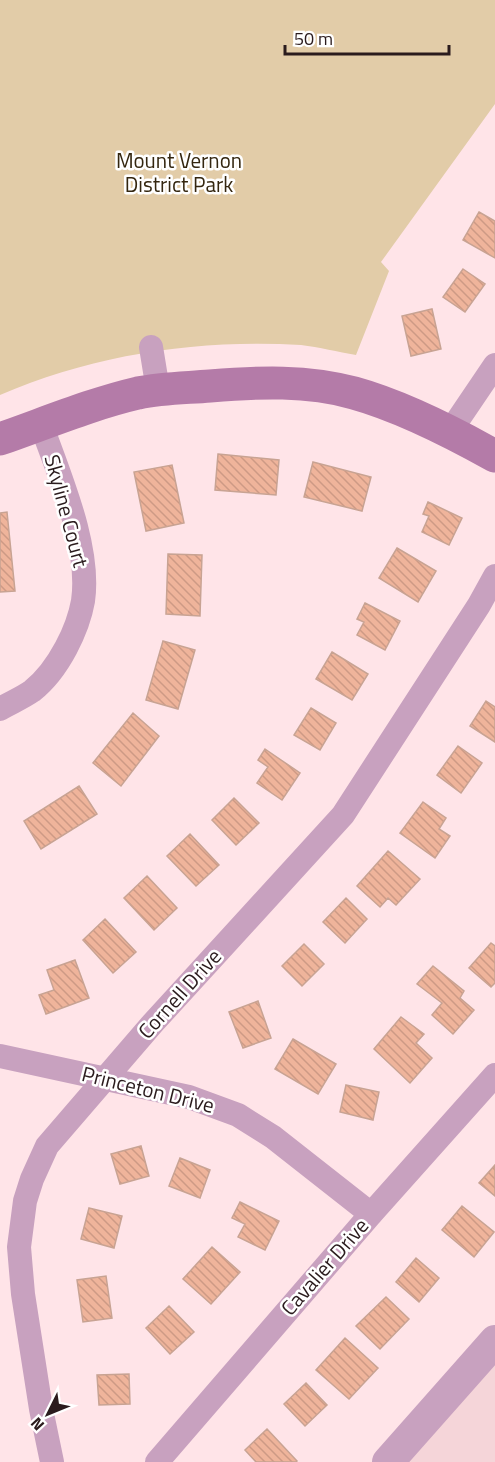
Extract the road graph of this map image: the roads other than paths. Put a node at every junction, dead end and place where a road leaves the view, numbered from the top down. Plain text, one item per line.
1 (152, 347) dead end
2 (495, 365) edge
3 (158, 390) junction
4 (41, 424) junction
5 (449, 433) junction
6 (0, 439) edge
7 (495, 456) edge
8 (495, 576) edge
9 (0, 709) edge
10 (0, 1056) edge
11 (495, 1075) edge
12 (104, 1078) junction
13 (371, 1214) junction
14 (495, 1341) edge
15 (52, 1462) edge
16 (157, 1462) edge
17 (388, 1462) edge

1 - 3 street
2 - 5 street
3 - 4 main road
3 - 5 main road
4 - 6 main road
4 - 9 street, Skyline Court
5 - 7 main road
8 - 12 street, Cornell Drive
10 - 12 street, Princeton Drive
11 - 13 street, Cavalier Drive
12 - 13 street, Princeton Drive
12 - 15 street, Cornell Drive
13 - 16 street, Cavalier Drive
14 - 17 street

